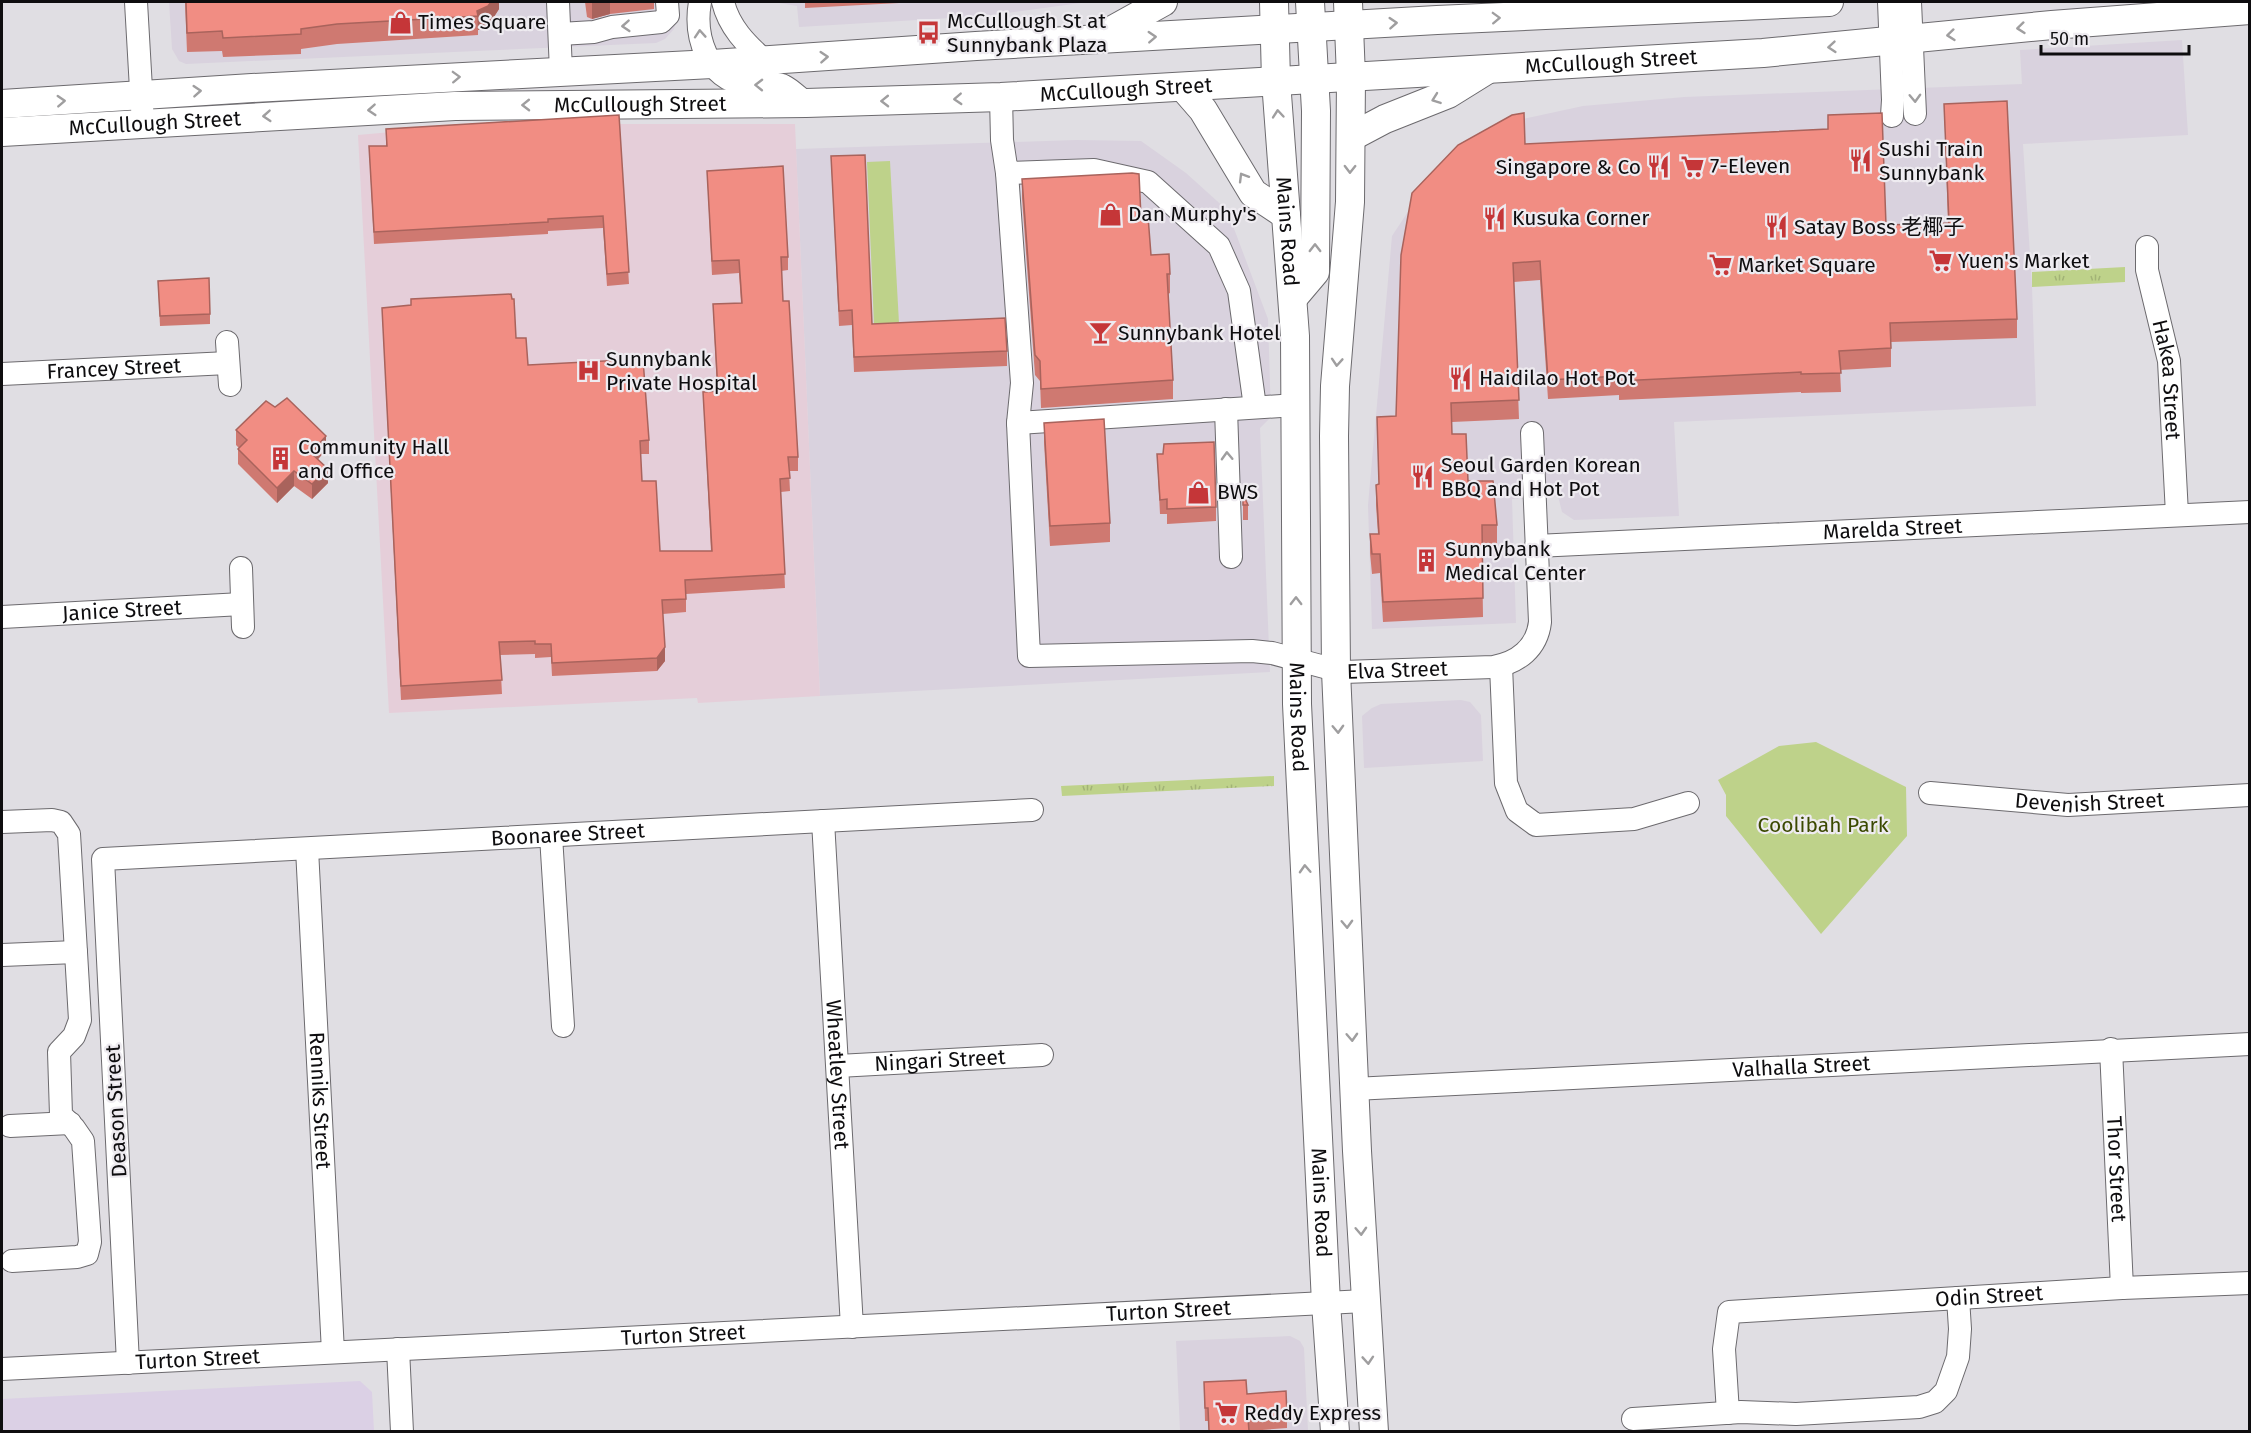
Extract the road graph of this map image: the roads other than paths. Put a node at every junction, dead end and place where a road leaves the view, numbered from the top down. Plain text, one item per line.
1 (136, 2) edge
2 (558, 2) edge
3 (667, 2) edge
4 (700, 2) edge
5 (723, 2) edge
6 (1162, 2) edge
7 (1274, 2) edge
8 (1829, 2) edge
9 (1888, 2) edge
10 (1910, 2) edge
11 (2250, 10) edge
12 (1430, 11) edge
13 (1348, 14) edge
14 (1311, 15) edge
15 (1274, 30) junction
16 (560, 34) junction
17 (1094, 40) junction
18 (1901, 41) junction
19 (765, 61) junction
20 (712, 64) junction
21 (1486, 70) junction
22 (561, 71) junction
23 (1351, 77) junction
24 (1315, 79) junction
25 (1276, 81) junction
26 (1183, 87) junction
27 (141, 96) junction
28 (1002, 97) junction
29 (806, 103) junction
30 (2, 104) edge
31 (1915, 114) dead end
32 (1892, 116) dead end
33 (143, 124) junction
34 (2, 132) edge
35 (1351, 137) junction
36 (1007, 173) junction
37 (1286, 215) junction
38 (2147, 247) dead end
39 (1293, 298) junction
40 (2, 374) edge
41 (230, 385) dead end
42 (1296, 405) junction
43 (1255, 407) junction
44 (1226, 409) junction
45 (1018, 423) junction
46 (1532, 433) dead end
47 (2250, 512) edge
48 (2177, 514) junction
49 (1536, 546) junction
50 (1231, 557) dead end
51 (241, 568) dead end
52 (242, 604) junction
53 (2, 617) edge
54 (243, 627) dead end
55 (1296, 659) junction
56 (1501, 666) junction
57 (1336, 671) junction
58 (1930, 793) dead end
59 (2250, 795) edge
60 (1688, 803) dead end
61 (1032, 810) dead end
62 (824, 821) junction
63 (2, 822) edge
64 (551, 836) junction
65 (307, 849) junction
66 (103, 859) joint
67 (76, 952) junction
68 (2, 956) edge
69 (563, 1026) dead end
70 (2250, 1044) edge
71 (2111, 1050) junction
72 (1042, 1055) dead end
73 (838, 1066) junction
74 (1354, 1089) junction
75 (70, 1123) junction
76 (10, 1126) dead end
77 (12, 1261) dead end
78 (2250, 1283) edge
79 (2122, 1288) junction
80 (1958, 1298) junction
81 (1365, 1301) junction
82 (1326, 1304) junction
83 (852, 1327) junction
84 (398, 1349) junction
85 (333, 1352) junction
86 (128, 1363) junction
87 (2, 1369) edge
88 (1728, 1413) junction
89 (1634, 1419) dead end
90 (402, 1431) edge
91 (1335, 1431) edge
92 (1374, 1431) edge

1 - 27 street
2 - 16 street
3 -> 16 street
20 -> 4 street
5 - 19 street
6 - 17 main road
7 - 15 main road, Mains Road
12 -> 8 main road, McCullough Street
9 - 18 street
10 - 18 street
11 -> 18 main road, McCullough Street
13 -> 12 main road, McCullough Street
13 - 14 main road, McCullough Street
13 - 23 main road, Mains Road
14 - 15 main road, McCullough Street
14 - 24 main road
17 -> 15 main road, McCullough Street
15 - 25 main road, Mains Road
16 - 22 street
19 -> 17 main road, McCullough Street
18 -> 21 main road, McCullough Street
18 -> 31 street
18 - 32 street
19 - 20 main road, McCullough Street
20 - 22 main road, McCullough Street
29 -> 20 street
21 - 23 main road, McCullough Street
21 -> 35 main road
27 -> 22 main road, McCullough Street
23 - 24 main road, McCullough Street
23 - 35 main road, Mains Road
24 - 25 main road, McCullough Street
39 -> 24 main road
25 - 26 main road, McCullough Street
37 -> 25 main road, Mains Road
26 - 28 main road, McCullough Street
37 -> 26 main road
30 -> 27 main road, McCullough Street
27 - 33 street
28 -> 29 main road, McCullough Street
28 - 36 street
29 -> 33 main road, McCullough Street
33 - 34 main road, McCullough Street
35 -> 57 main road, Mains Road
36 - 43 street
36 - 45 street
37 - 39 main road, Mains Road
38 - 48 street, Hakea Street
39 - 42 main road, Mains Road
40 - 41 street, Francey Street
42 - 43 street
55 -> 42 main road, Mains Road
43 - 44 street
44 - 45 street
50 -> 44 street
45 - 55 street, Elva Street
46 - 49 street
47 - 48 street, Marelda Street
48 - 49 street, Marelda Street
49 - 56 street
51 - 52 street
52 - 53 street, Janice Street
52 - 54 street
55 - 57 street, Elva Street
82 -> 55 main road, Mains Road
56 - 57 street, Elva Street
56 - 60 street
57 -> 74 main road, Mains Road
58 - 59 street, Devenish Street
61 - 62 street, Boonaree Street
62 - 64 street, Boonaree Street
62 - 73 street, Wheatley Street
63 - 67 street
64 - 65 street, Boonaree Street
64 - 69 street
65 - 66 street, Boonaree Street
65 - 85 street, Renniks Street
66 - 86 street, Deason Street
67 - 68 street
67 - 75 street
70 - 71 street, Valhalla Street
71 - 74 street, Valhalla Street
71 - 79 street, Thor Street
72 - 73 street, Ningari Street
73 - 83 street, Wheatley Street
74 -> 81 main road, Mains Road
75 - 76 street
75 - 77 street
78 - 79 street, Odin Street
79 - 80 street, Odin Street
80 - 88 street
80 - 88 street, Odin Street
81 - 82 street, Turton Street
81 -> 92 main road, Mains Road
82 - 83 street, Turton Street
82 - 91 main road, Mains Road
83 - 84 street, Turton Street
84 - 85 street, Turton Street
84 - 90 street
85 - 86 street, Turton Street
86 - 87 street, Turton Street
88 - 89 street

